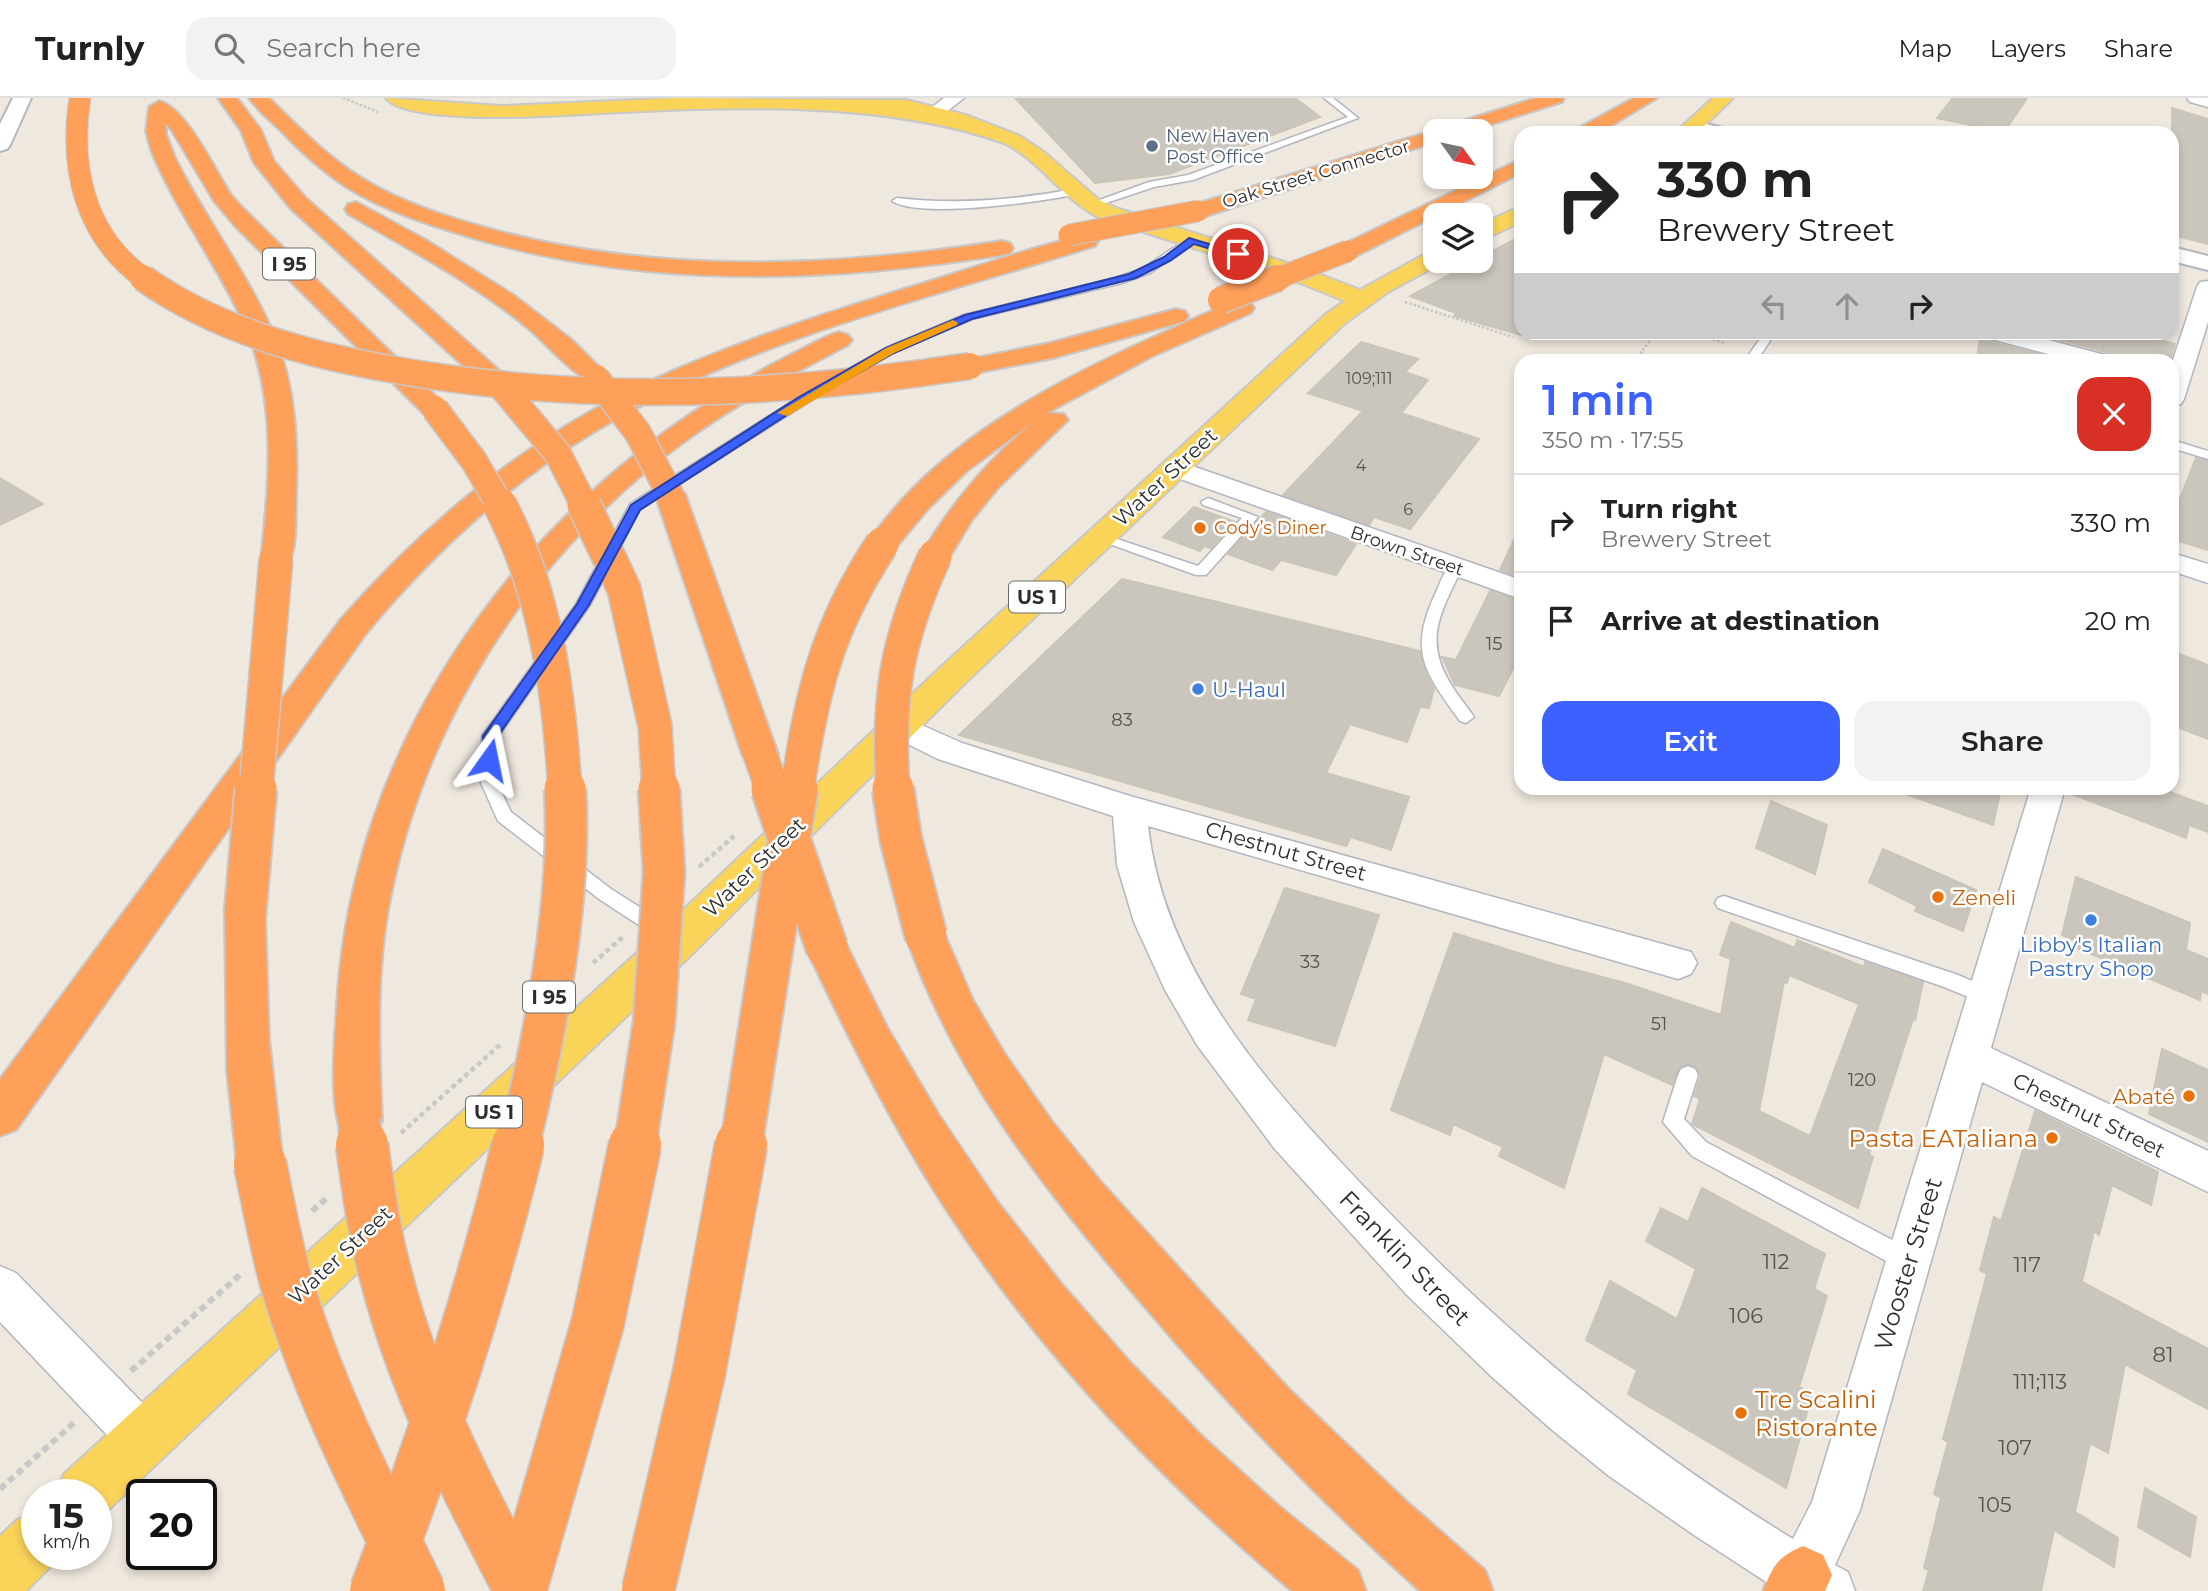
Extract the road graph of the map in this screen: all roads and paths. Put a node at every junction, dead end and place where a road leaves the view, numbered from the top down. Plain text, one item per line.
1 (22, 98) edge
2 (80, 98) edge
3 (258, 98) edge
4 (343, 98) edge
5 (955, 98) edge
6 (1328, 98) edge
7 (1555, 98) edge
8 (1648, 98) edge
9 (1724, 98) edge
10 (2196, 98) edge
11 (227, 99) edge
12 (157, 103) edge
13 (2208, 103) edge
14 (389, 106) edge
15 (935, 112) junction
16 (1489, 119) edge
17 (1597, 126) edge
18 (1693, 126) edge
19 (251, 130) junction
20 (1423, 140) edge
21 (0, 145) edge
22 (298, 168) dead end
23 (1514, 168) edge
24 (333, 195) dead end
25 (1082, 199) junction
26 (897, 201) dead end
27 (1198, 211) junction
28 (1514, 217) edge
29 (1493, 228) edge
30 (1192, 240) junction
31 (1087, 241) junction
32 (2179, 256) edge
33 (2208, 263) edge
34 (1423, 265) edge
35 (2208, 287) edge
36 (1362, 299) junction
37 (1397, 299) dead end
38 (1232, 304) junction
39 (1513, 337) dead end
40 (1651, 340) edge
41 (1715, 340) edge
42 (2021, 340) edge
43 (1725, 343) dead end
44 (1643, 354) edge
45 (2074, 354) edge
46 (2179, 372) edge
47 (2179, 446) edge
48 (2208, 455) edge
49 (1175, 468) junction
50 (1208, 502) dead end
51 (1259, 509) junction
52 (1100, 538) junction
53 (2179, 564) edge
54 (1455, 568) junction
55 (2208, 574) edge
56 (1514, 588) edge
57 (1466, 717) dead end
58 (899, 726) junction
59 (2046, 795) edge
60 (1129, 808) junction
61 (1724, 903) dead end
62 (678, 941) junction
63 (1678, 964) dead end
64 (1988, 997) junction
65 (1971, 1057) junction
66 (1688, 1074) dead end
67 (0, 1115) edge
68 (2208, 1172) edge
69 (1909, 1261) junction
70 (0, 1289) edge
71 (171, 1336) dead end
72 (143, 1360) dead end
73 (65, 1431) dead end
74 (143, 1438) junction
75 (101, 1479) edge
76 (0, 1489) edge
77 (21, 1556) edge
78 (0, 1576) edge
79 (1808, 1586) edge
80 (1461, 1588) edge
81 (376, 1591) edge
82 (419, 1591) edge
83 (521, 1591) edge
84 (648, 1591) edge
85 (1337, 1591) edge

1 - 21 main road
2 - 38 highway, bridge
3 - 31 highway
4 - 14 path
5 - 15 street
6 - 25 lane
7 - 16 highway
8 - 17 highway
9 - 18 main road
10 - 13 street
11 - 19 highway, I 95
12 - 81 highway, I 95, bridge
12 - 82 highway, bridge
14 - 15 main road
15 - 25 main road
19 - 22 highway
19 - 83 highway, I 95, bridge
20 - 27 highway, Oak Street Connector
23 - 38 highway, bridge
24 - 85 highway, bridge
25 - 26 lane
25 - 30 main road
27 - 31 highway, bridge
27 - 31 highway, bridge
28 - 29 main road
30 - 36 main road
30 - 62 lane
31 - 67 highway
31 - 83 highway, bridge
32 - 33 main road
34 - 36 main road, Water Street / US 1
35 - 46 street
36 - 49 main road, Water Street / US 1
37 - 39 path
38 - 80 highway, bridge
38 - 84 highway, bridge
40 - 44 path
41 - 43 path
42 - 45 street
47 - 48 lane
49 - 51 street, Brown Street
49 - 52 main road, Water Street / US 1
50 - 51 lane
51 - 52 lane
51 - 54 street, Brown Street
52 - 58 main road, Water Street / US 1
53 - 55 street
54 - 56 street, Brown Street
54 - 57 lane
58 - 60 street, Chestnut Street
58 - 62 main road, Water Street / US 1
59 - 64 street, Wooster Street
60 - 63 street, Chestnut Street
60 - 79 street, Franklin Street
61 - 64 lane
62 - 74 main road, Water Street / US 1
64 - 65 street, Wooster Street
65 - 68 street, Chestnut Street
65 - 69 street, Wooster Street
66 - 69 lane
69 - 79 street, Wooster Street
70 - 74 street
71 - 72 path
73 - 76 path
74 - 75 main road, Water Street / US 1
77 - 78 main road

